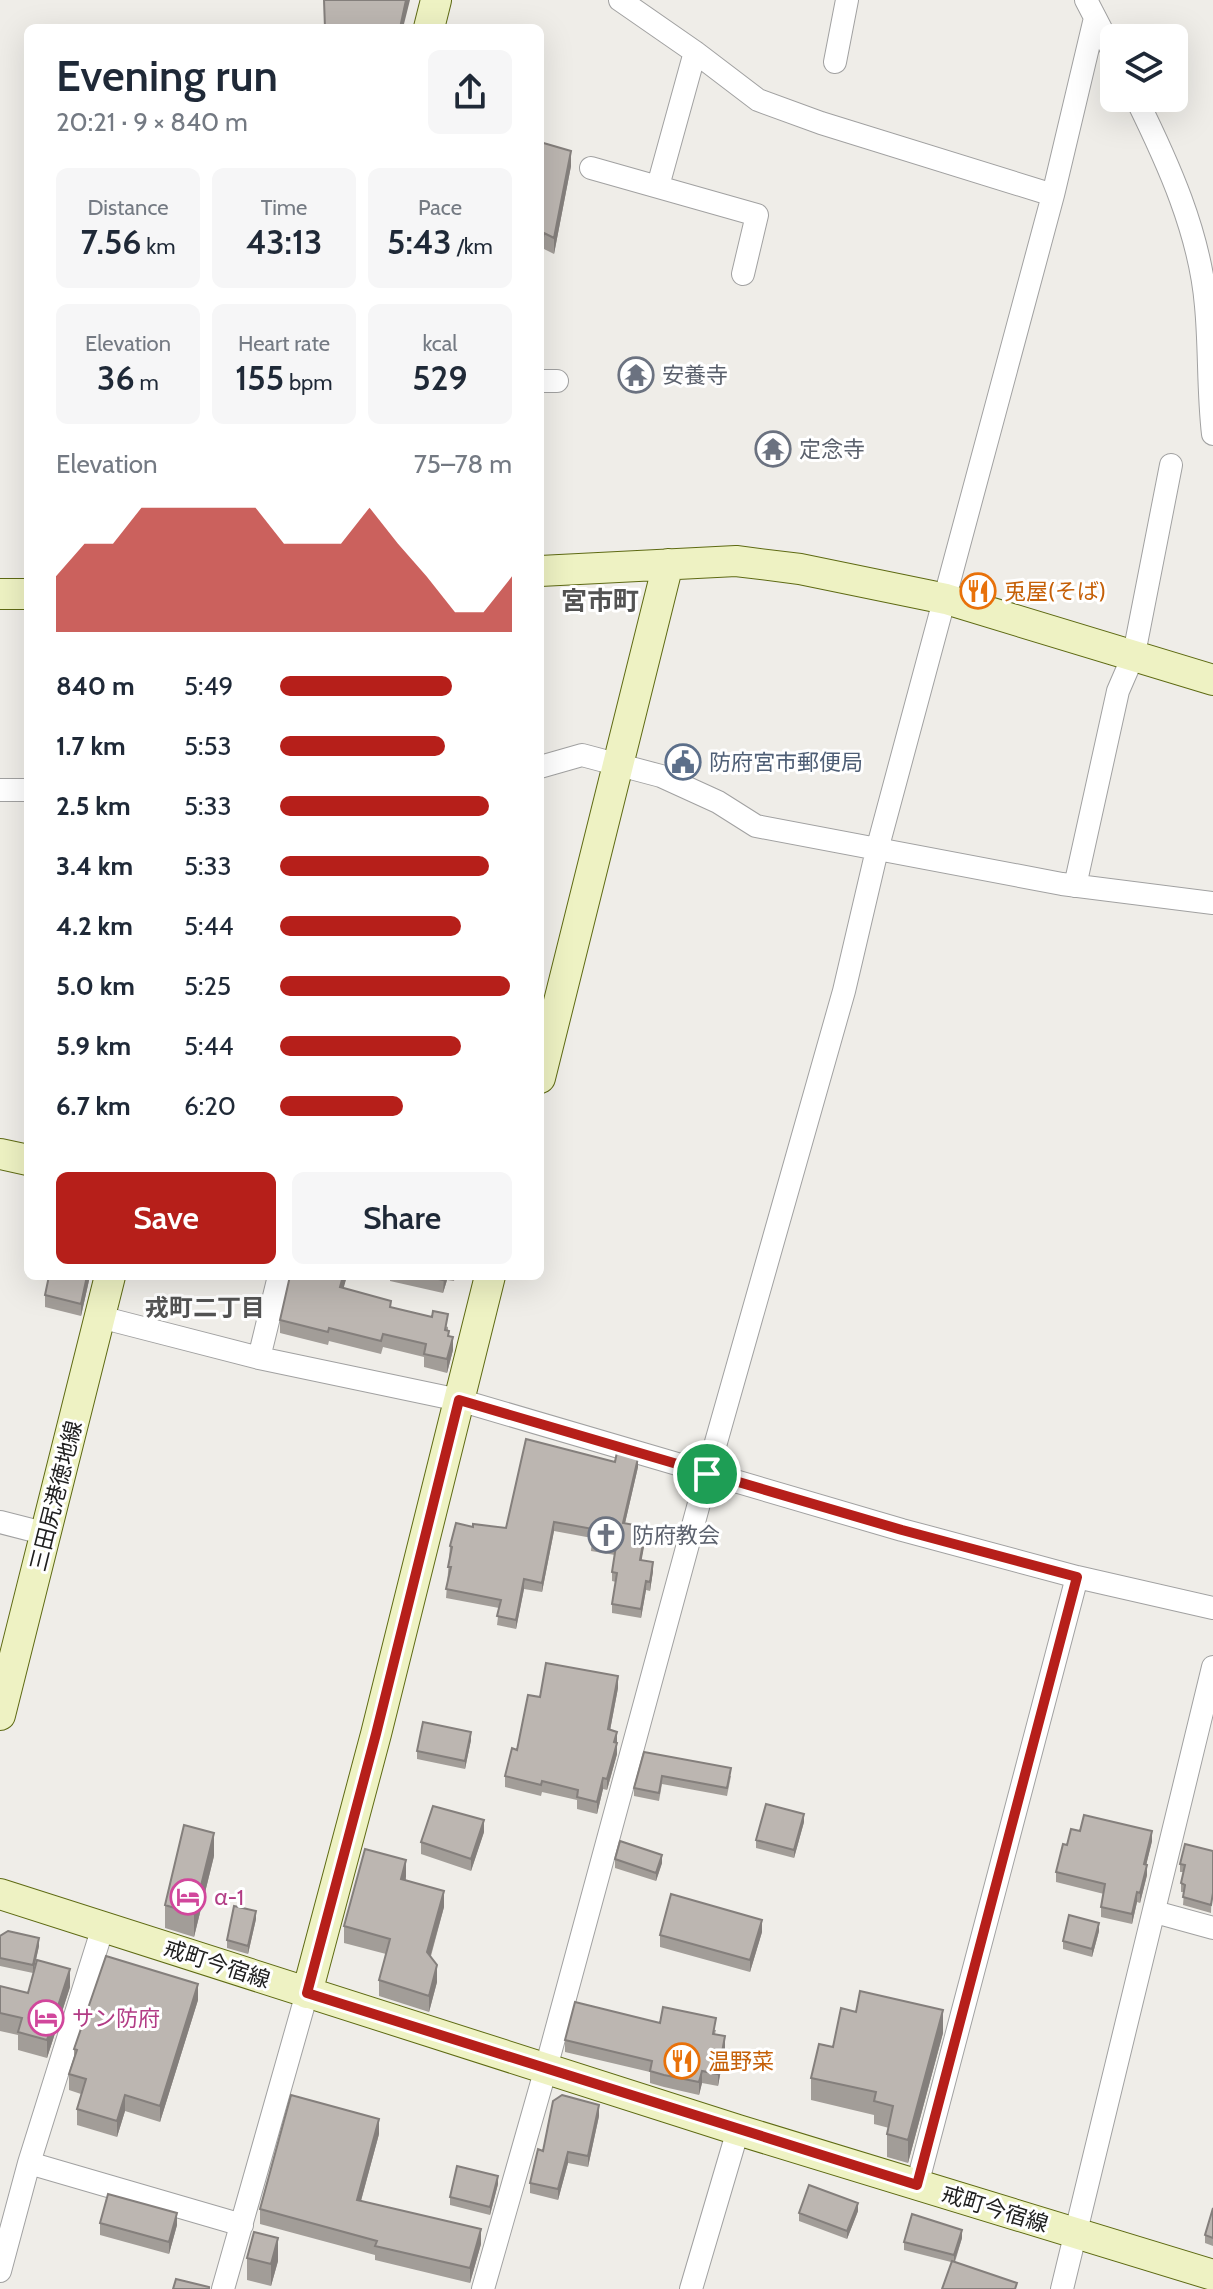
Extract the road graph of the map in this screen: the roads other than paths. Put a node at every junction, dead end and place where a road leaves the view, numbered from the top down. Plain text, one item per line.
1 (436, 0) edge
2 (620, 0) edge
3 (847, 0) edge
4 (1090, 9) edge
5 (430, 24) edge
6 (1100, 28) edge
7 (695, 52) junction
8 (835, 62) dead end
9 (1143, 112) edge
10 (591, 168) dead end
11 (658, 186) junction
12 (1053, 195) junction
13 (743, 274) dead end
14 (1213, 434) edge
15 (1171, 465) dead end
16 (668, 564) junction
17 (544, 571) edge
18 (0, 594) edge
19 (24, 594) edge
20 (946, 599) junction
21 (1134, 654) junction
22 (1213, 680) edge
23 (544, 766) edge
24 (619, 766) junction
25 (0, 790) edge
26 (24, 790) edge
27 (877, 850) junction
28 (1075, 886) junction
29 (1213, 903) edge
30 (544, 1062) edge
31 (0, 1154) edge
32 (24, 1159) edge
33 (109, 1280) edge
34 (278, 1280) edge
35 (489, 1280) edge
36 (100, 1317) junction
37 (259, 1358) junction
38 (459, 1400) junction
39 (707, 1474) junction
40 (0, 1522) edge
41 (47, 1534) junction
42 (1077, 1577) junction
43 (1213, 1608) edge
44 (1213, 1667) edge
45 (0, 1715) edge
46 (0, 1894) edge
47 (1155, 1912) junction
48 (103, 1927) junction
49 (1213, 1928) edge
50 (307, 1993) junction
51 (546, 2068) junction
52 (738, 2130) junction
53 (29, 2163) junction
54 (917, 2185) junction
55 (242, 2225) junction
56 (1075, 2234) junction
57 (0, 2271) edge
58 (1213, 2275) edge
59 (223, 2289) edge
60 (483, 2289) edge
61 (691, 2289) edge
62 (1062, 2289) edge

1 - 5 street
2 - 7 street
3 - 8 street
4 - 6 street
4 - 12 street
7 - 11 street
7 - 12 street
9 - 14 street
10 - 11 street
11 - 13 street
12 - 20 street
15 - 21 street
16 - 17 street
16 - 20 street
16 - 24 street
18 - 19 street
20 - 21 street
20 - 27 street
21 - 22 street
21 - 28 street
23 - 24 street
24 - 27 street
24 - 30 street
25 - 26 street
27 - 28 street
27 - 39 street
28 - 29 street
31 - 32 street
33 - 36 street, 三田尻港徳地線
34 - 37 street
35 - 38 street
36 - 37 street
36 - 41 street, 三田尻港徳地線
37 - 38 street
38 - 39 street
38 - 50 street
39 - 42 street
39 - 51 street
40 - 41 street
41 - 45 street, 三田尻港徳地線
42 - 43 street
42 - 54 street
44 - 47 street
46 - 48 street, 戒町今宿線
47 - 49 street
47 - 56 street
48 - 50 street, 戒町今宿線
48 - 53 street
50 - 51 street, 戒町今宿線
50 - 55 street
51 - 52 street, 戒町今宿線
51 - 60 street
52 - 54 street, 戒町今宿線
52 - 61 street
53 - 55 street
53 - 57 street
54 - 56 street, 戒町今宿線
55 - 59 street
56 - 58 street, 戒町今宿線
56 - 62 street

